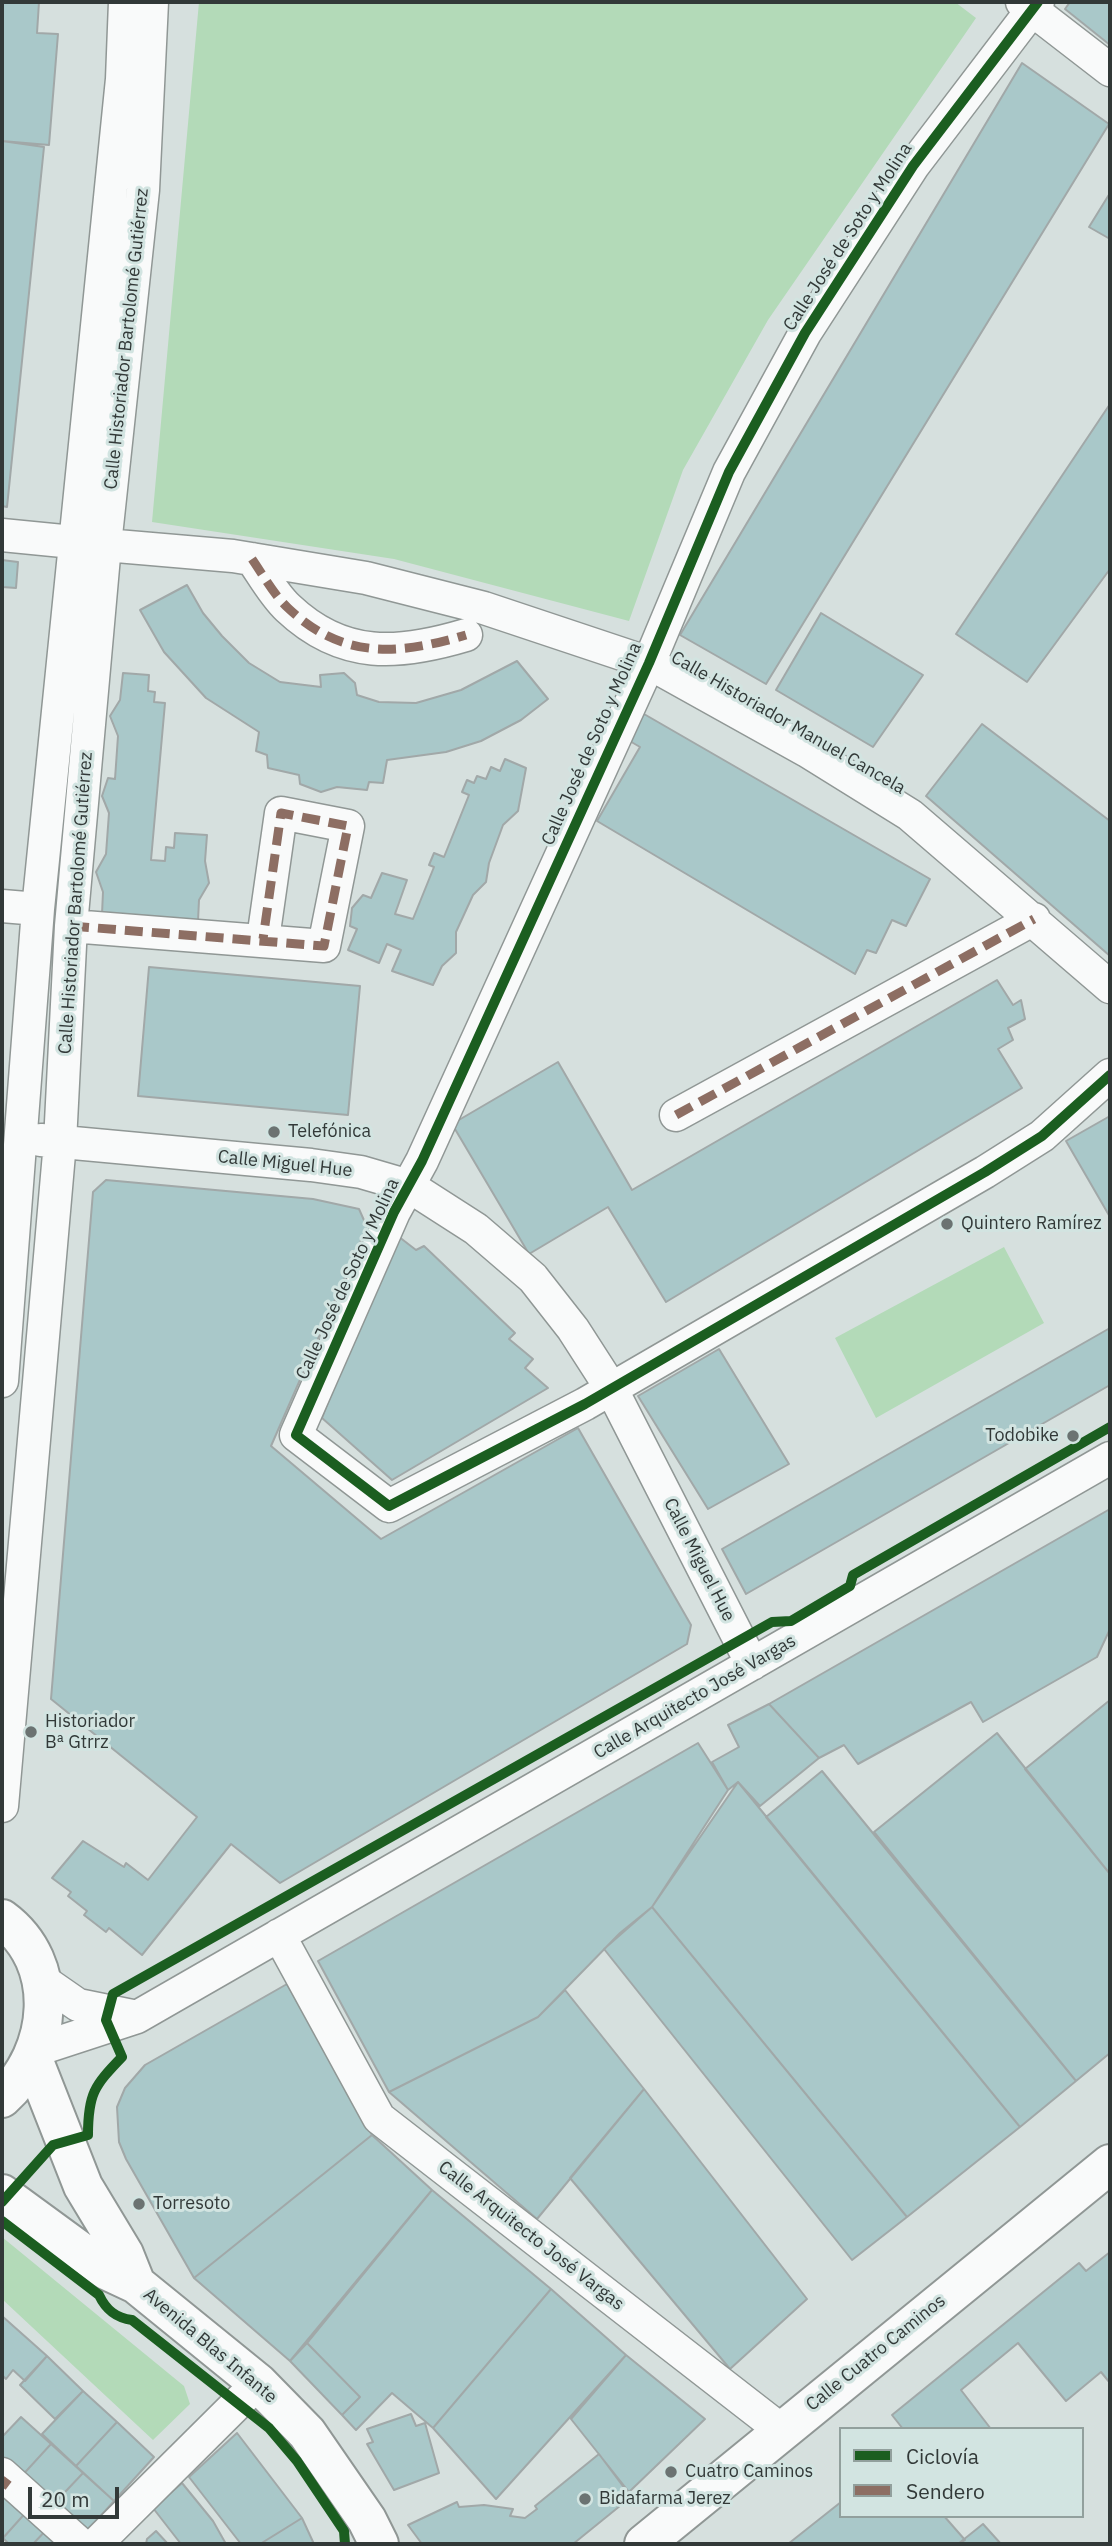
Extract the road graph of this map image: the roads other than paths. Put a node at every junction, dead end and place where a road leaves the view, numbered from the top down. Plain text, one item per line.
1 (125, 2) edge
2 (152, 2) edge
3 (1031, 4) edge
4 (1110, 70) edge
5 (2, 535) edge
6 (73, 542) junction
7 (105, 545) junction
8 (252, 559) junction
9 (466, 635) dead end
10 (649, 663) junction
11 (2, 906) edge
12 (38, 909) junction
13 (1034, 919) junction
14 (71, 926) junction
15 (263, 939) dead end
16 (1110, 987) edge
17 (1110, 1075) edge
18 (676, 1115) dead end
19 (22, 1139) junction
20 (60, 1142) junction
21 (408, 1186) junction
22 (2, 1381) edge
23 (611, 1388) junction
24 (1110, 1458) edge
25 (752, 1664) junction
26 (2, 1806) edge
27 (5, 1915) edge
28 (279, 1936) junction
29 (42, 1980) junction
30 (137, 2017) junction
31 (35, 2054) junction
32 (2, 2098) edge
33 (1110, 2164) edge
34 (2, 2194) edge
35 (136, 2284) junction
36 (258, 2382) junction
37 (781, 2430) junction
38 (4, 2480) edge
39 (80, 2544) edge
40 (96, 2544) edge
41 (379, 2544) edge
42 (644, 2544) edge

1 - 6 street, Calle Historiador Bartolomé Gutiérrez
2 - 7 street, Calle Historiador Bartolomé Gutiérrez
3 - 4 street
3 - 10 street, Calle José de Soto y Molina
5 - 6 street
6 - 12 street, Calle Historiador Bartolomé Gutiérrez
7 - 8 street, Calle Historiador Manuel Cancela
7 - 14 street, Calle Historiador Bartolomé Gutiérrez
8 - 9 street
8 - 10 street, Calle Historiador Manuel Cancela
10 - 13 street, Calle Historiador Manuel Cancela
10 - 21 street, Calle José de Soto y Molina
11 - 12 street
12 - 19 street, Calle Historiador Bartolomé Gutiérrez
13 - 16 street, Calle Historiador Manuel Cancela
13 - 18 street
14 - 15 street
14 - 20 street, Calle Historiador Bartolomé Gutiérrez
17 - 23 street
19 - 20 street, Calle Miguel Hue
19 - 22 street, Calle Historiador Bartolomé Gutiérrez
20 - 21 street, Calle Miguel Hue
20 - 26 street, Calle Historiador Bartolomé Gutiérrez
21 - 23 street, Calle Miguel Hue
21 - 23 street, Calle José de Soto y Molina
23 - 25 street, Calle Miguel Hue
24 - 25 street, Calle Arquitecto José Vargas
25 - 28 street, Calle Arquitecto José Vargas
27 - 29 main road
28 - 30 street, Calle Arquitecto José Vargas
28 - 37 street, Calle Arquitecto José Vargas
29 - 30 street
29 - 31 main road
30 - 31 street, Calle Arquitecto José Vargas
31 - 32 main road
31 - 35 main road, Avenida Blas Infante
33 - 37 main road, Calle Cuatro Caminos
34 - 35 main road, Avenida Blas Infante
35 - 36 main road, Avenida Blas Infante
36 - 40 street
36 - 41 main road, Avenida Blas Infante
37 - 42 main road, Calle Cuatro Caminos
38 - 39 street

